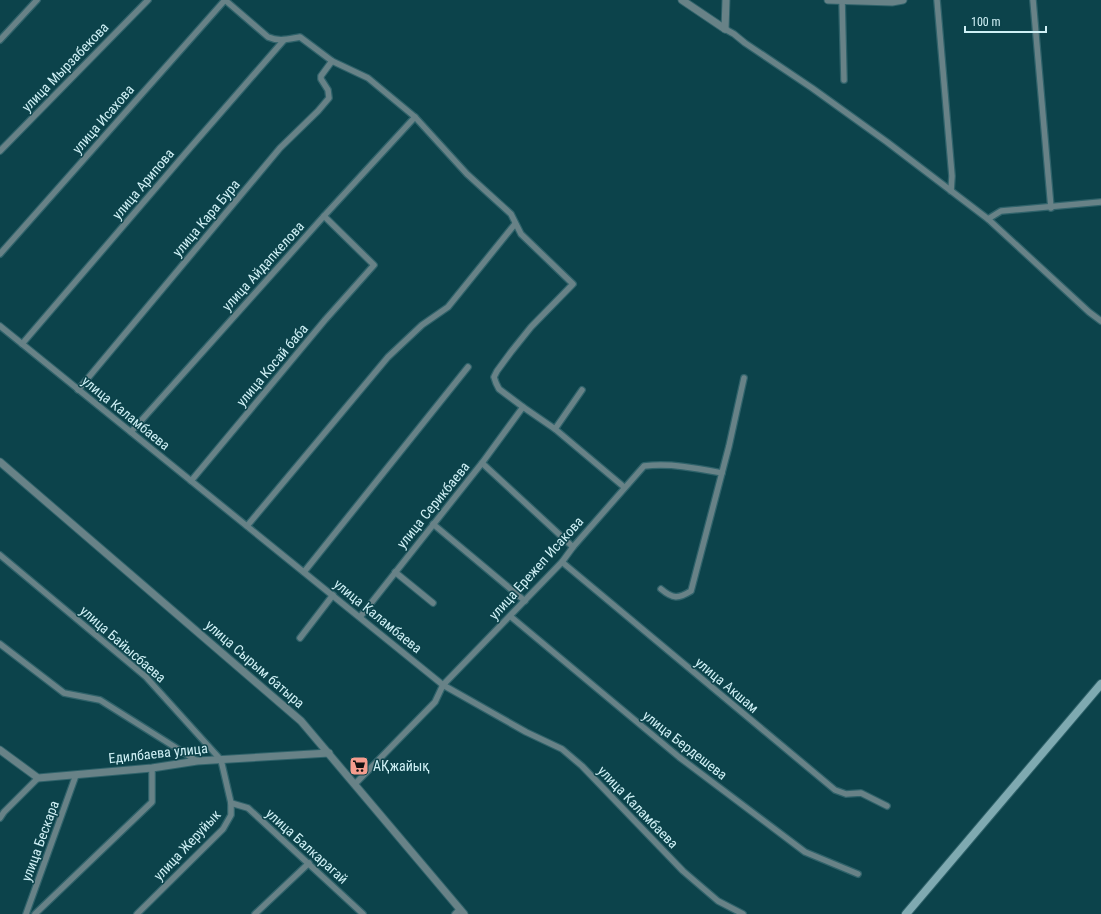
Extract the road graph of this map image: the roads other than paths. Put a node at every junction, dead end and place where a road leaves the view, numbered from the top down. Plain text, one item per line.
1 (37, 0) edge
2 (148, 0) edge
3 (225, 0) edge
4 (682, 0) edge
5 (726, 0) edge
6 (828, 0) edge
7 (842, 0) edge
8 (903, 0) edge
9 (937, 0) edge
10 (1033, 0) edge
11 (725, 29) junction
12 (0, 40) edge
13 (284, 40) junction
14 (332, 62) junction
15 (844, 80) dead end
16 (415, 118) junction
17 (0, 151) edge
18 (951, 191) junction
19 (1101, 202) edge
20 (1051, 208) junction
21 (324, 216) junction
22 (988, 219) junction
23 (515, 224) junction
24 (0, 254) edge
25 (1101, 321) edge
26 (0, 326) edge
27 (22, 344) junction
28 (468, 367) dead end
29 (744, 378) dead end
30 (78, 390) junction
31 (582, 390) dead end
32 (523, 407) junction
33 (556, 429) junction
34 (131, 432) junction
35 (0, 462) edge
36 (482, 464) junction
37 (722, 473) junction
38 (191, 481) junction
39 (624, 487) junction
40 (433, 524) junction
41 (247, 526) junction
42 (573, 547) junction
43 (0, 555) edge
44 (562, 562) junction
45 (304, 572) junction
46 (395, 572) junction
47 (661, 589) dead end
48 (333, 595) junction
49 (525, 601) junction
50 (433, 603) dead end
51 (510, 616) junction
52 (360, 617) junction
53 (300, 638) dead end
54 (0, 644) edge
55 (1101, 684) edge
56 (443, 685) junction
57 (0, 750) edge
58 (329, 754) junction
59 (221, 760) junction
60 (198, 761) junction
61 (152, 768) junction
62 (76, 775) junction
63 (38, 778) junction
64 (355, 784) junction
65 (231, 803) junction
66 (887, 806) dead end
67 (0, 818) edge
68 (309, 863) junction
69 (858, 874) dead end
70 (460, 912) edge
71 (362, 913) edge
72 (26, 914) edge
73 (35, 914) edge
74 (137, 914) edge
75 (255, 914) edge
76 (743, 914) edge
77 (906, 914) edge

1 - 12 street
2 - 17 street, улица Мырзабекова
3 - 13 street
3 - 24 street, улица Исахова
4 - 11 street
5 - 11 street
6 - 7 street
7 - 8 street
7 - 15 street
9 - 18 street
10 - 20 street
11 - 18 street
13 - 14 street
13 - 27 street, улица Арипова
14 - 16 street
14 - 30 street, улица Кара Бура
16 - 21 street, улица Айдапкелова
16 - 23 street
18 - 22 street
19 - 20 street
20 - 22 street
21 - 34 street, улица Айдапкелова
21 - 38 street, улица Косай баба
22 - 25 street
23 - 32 street
23 - 41 street
26 - 27 street, улица Каламбаева
27 - 30 street, улица Каламбаева
28 - 45 street
29 - 37 street
30 - 34 street, улица Каламбаева
31 - 33 street
32 - 33 street
32 - 36 street, улица Серикбаева
33 - 39 street
34 - 38 street, улица Каламбаева
35 - 58 street, улица Сырым батыра
36 - 40 street, улица Серикбаева
36 - 42 street
37 - 39 street, улица Ережеп Исакова
37 - 47 street
38 - 41 street, улица Каламбаева
39 - 42 street, улица Ережеп Исакова
40 - 46 street, улица Серикбаева
40 - 49 street
41 - 45 street, улица Каламбаева
42 - 44 street, улица Ережеп Исакова
43 - 59 street, улица Байысбаева
44 - 49 street, улица Ережеп Исакова
44 - 66 street, улица Акшам
45 - 48 street, улица Каламбаева
46 - 50 street
46 - 52 street, улица Серикбаева
48 - 52 street, улица Каламбаева
48 - 53 street
49 - 51 street, улица Ережеп Исакова
51 - 56 street, улица Ережеп Исакова
51 - 69 street, улица Бердешева
52 - 56 street, улица Каламбаева
54 - 60 street
55 - 77 main road
56 - 64 street, улица Ережеп Исакова
56 - 76 street, улица Каламбаева
57 - 63 street
58 - 59 street, Едилбаева улица
58 - 64 street, улица Сырым батыра
59 - 60 street, Едилбаева улица
59 - 65 street, улица Жеруйык
60 - 61 street, Едилбаева улица
61 - 62 street, Едилбаева улица
61 - 73 street
62 - 63 street, Едилбаева улица
62 - 72 street, улица Бескара
63 - 67 street
64 - 70 street, улица Сырым батыра
65 - 68 street, улица Балкарагай
65 - 74 street, улица Жеруйык
68 - 71 street, улица Балкарагай
68 - 75 street

